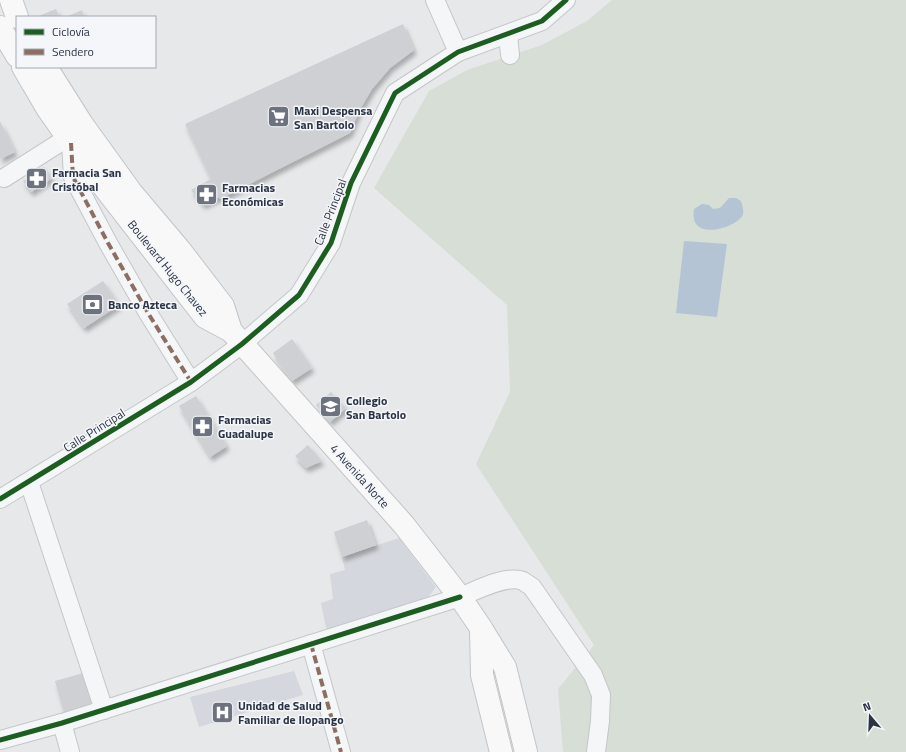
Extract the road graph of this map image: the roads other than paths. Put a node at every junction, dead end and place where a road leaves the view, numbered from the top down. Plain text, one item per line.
1 (435, 0) edge
2 (566, 0) edge
3 (9, 16) edge
4 (508, 34) junction
5 (16, 51) edge
6 (458, 52) junction
7 (510, 55) dead end
8 (24, 68) edge
9 (46, 68) edge
10 (73, 135) junction
11 (4, 178) dead end
12 (236, 338) junction
13 (191, 382) junction
14 (29, 482) junction
15 (0, 499) edge
16 (460, 597) junction
17 (481, 628) junction
18 (311, 644) junction
19 (104, 710) junction
20 (62, 724) junction
21 (0, 740) edge
22 (70, 752) edge
23 (341, 752) edge
24 (501, 752) edge
25 (526, 752) edge
26 (596, 752) edge

1 - 6 street
2 - 4 street, Calle Principal
3 - 5 main road
4 - 6 street, Calle Principal
4 - 7 street
6 - 12 street, Calle Principal
8 - 10 main road, Boulevard Hugo Chavez
9 - 10 main road, Boulevard Hugo Chavez
10 - 11 street
10 - 12 main road, Boulevard Hugo Chavez
10 - 12 main road, Boulevard Hugo Chavez
10 - 13 street
12 - 13 street, Calle Principal
12 - 16 main road, 4 Avenida Norte
13 - 14 street, Calle Principal
14 - 15 street, Calle Principal
14 - 19 street
16 - 17 main road, 4 Avenida Norte
16 - 18 street
16 - 26 street
17 - 24 main road
17 - 25 main road, 4 Avenida Norte
18 - 19 street
18 - 23 street
19 - 20 street
20 - 21 street
20 - 22 street

